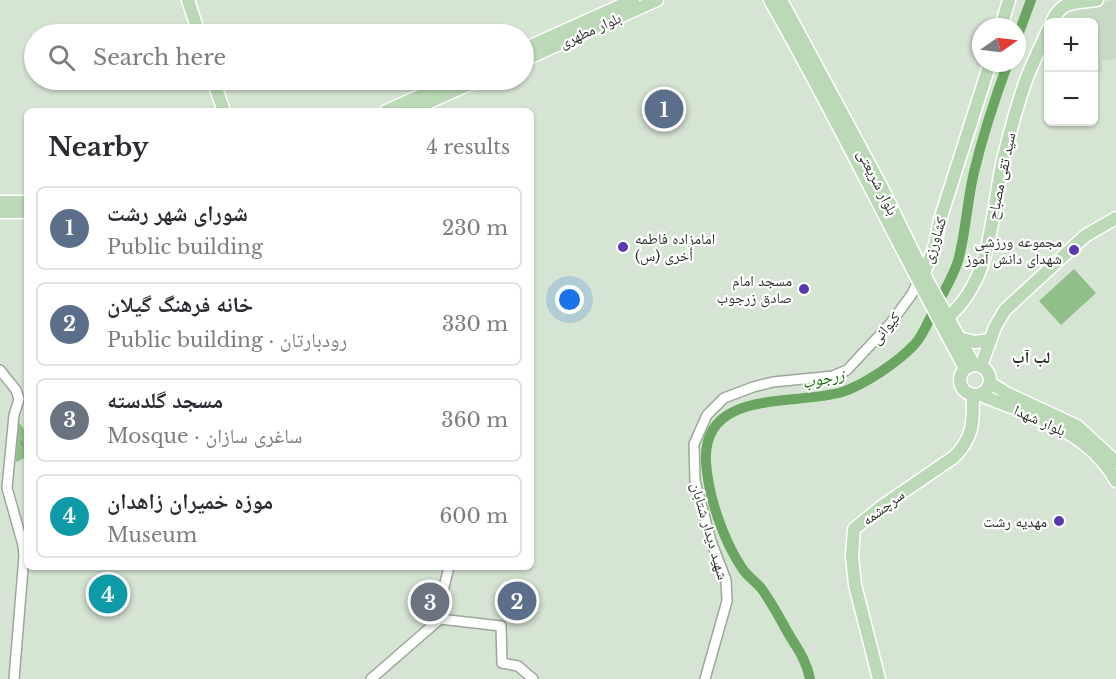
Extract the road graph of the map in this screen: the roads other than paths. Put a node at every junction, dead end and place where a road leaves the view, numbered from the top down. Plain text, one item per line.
1 (188, 0) edge
2 (633, 0) edge
3 (657, 0) edge
4 (770, 0) edge
5 (781, 0) edge
6 (1010, 0) edge
7 (1097, 0) edge
8 (1004, 18) edge
9 (1054, 18) edge
10 (196, 24) edge
11 (1044, 39) edge
12 (534, 45) edge
13 (534, 55) edge
14 (987, 72) edge
15 (216, 90) edge
16 (433, 90) edge
17 (456, 90) edge
18 (222, 108) edge
19 (393, 108) edge
20 (416, 108) edge
21 (0, 202) edge
22 (24, 202) edge
23 (0, 212) edge
24 (24, 212) edge
25 (1116, 218) edge
26 (923, 278) junction
27 (926, 295) junction
28 (906, 302) junction
29 (945, 318) junction
30 (959, 338) junction
31 (990, 340) junction
32 (863, 353) joint
33 (974, 366) junction
34 (0, 370) edge
35 (990, 383) junction
36 (977, 395) junction
37 (1116, 462) edge
38 (1116, 480) edge
39 (448, 570) edge
40 (440, 619) junction
41 (14, 679) edge
42 (371, 679) edge
43 (532, 679) edge
44 (705, 679) edge
45 (879, 679) edge

1 - 10 main road
2 - 12 main road, بلوار مطهری
3 - 13 main road, بلوار مطهری
4 - 26 main road, بلوار شریعتی
5 - 26 main road, بلوار شریعتی
6 - 8 main road
7 - 9 main road
11 - 29 main road, سید تقی مصباح
14 - 26 main road, کشاورزی
15 - 18 main road
16 - 19 main road
17 - 20 main road
21 - 22 main road
23 - 24 main road
25 - 31 main road
26 - 27 main road, بلوار شریعتی
26 - 28 street, کیوانی
26 - 29 main road, بلوار شریعتی
27 - 28 street
27 - 29 main road, بلوار شریعتی
28 - 32 street, کیوانی
29 - 30 main road, بلوار شریعتی
29 - 33 main road, بلوار شریعتی
30 - 31 main road
30 - 33 main road, بلوار شریعتی
31 - 33 main road
32 - 44 street, شهید دیدار شتابان
33 - 35 main road
33 - 36 main road
34 - 41 street
35 - 36 main road
35 - 37 main road, بلوار شهدا
36 - 38 main road, بلوار شهدا
36 - 45 main road, سرچشمه
39 - 40 street
40 - 42 street
40 - 43 street

